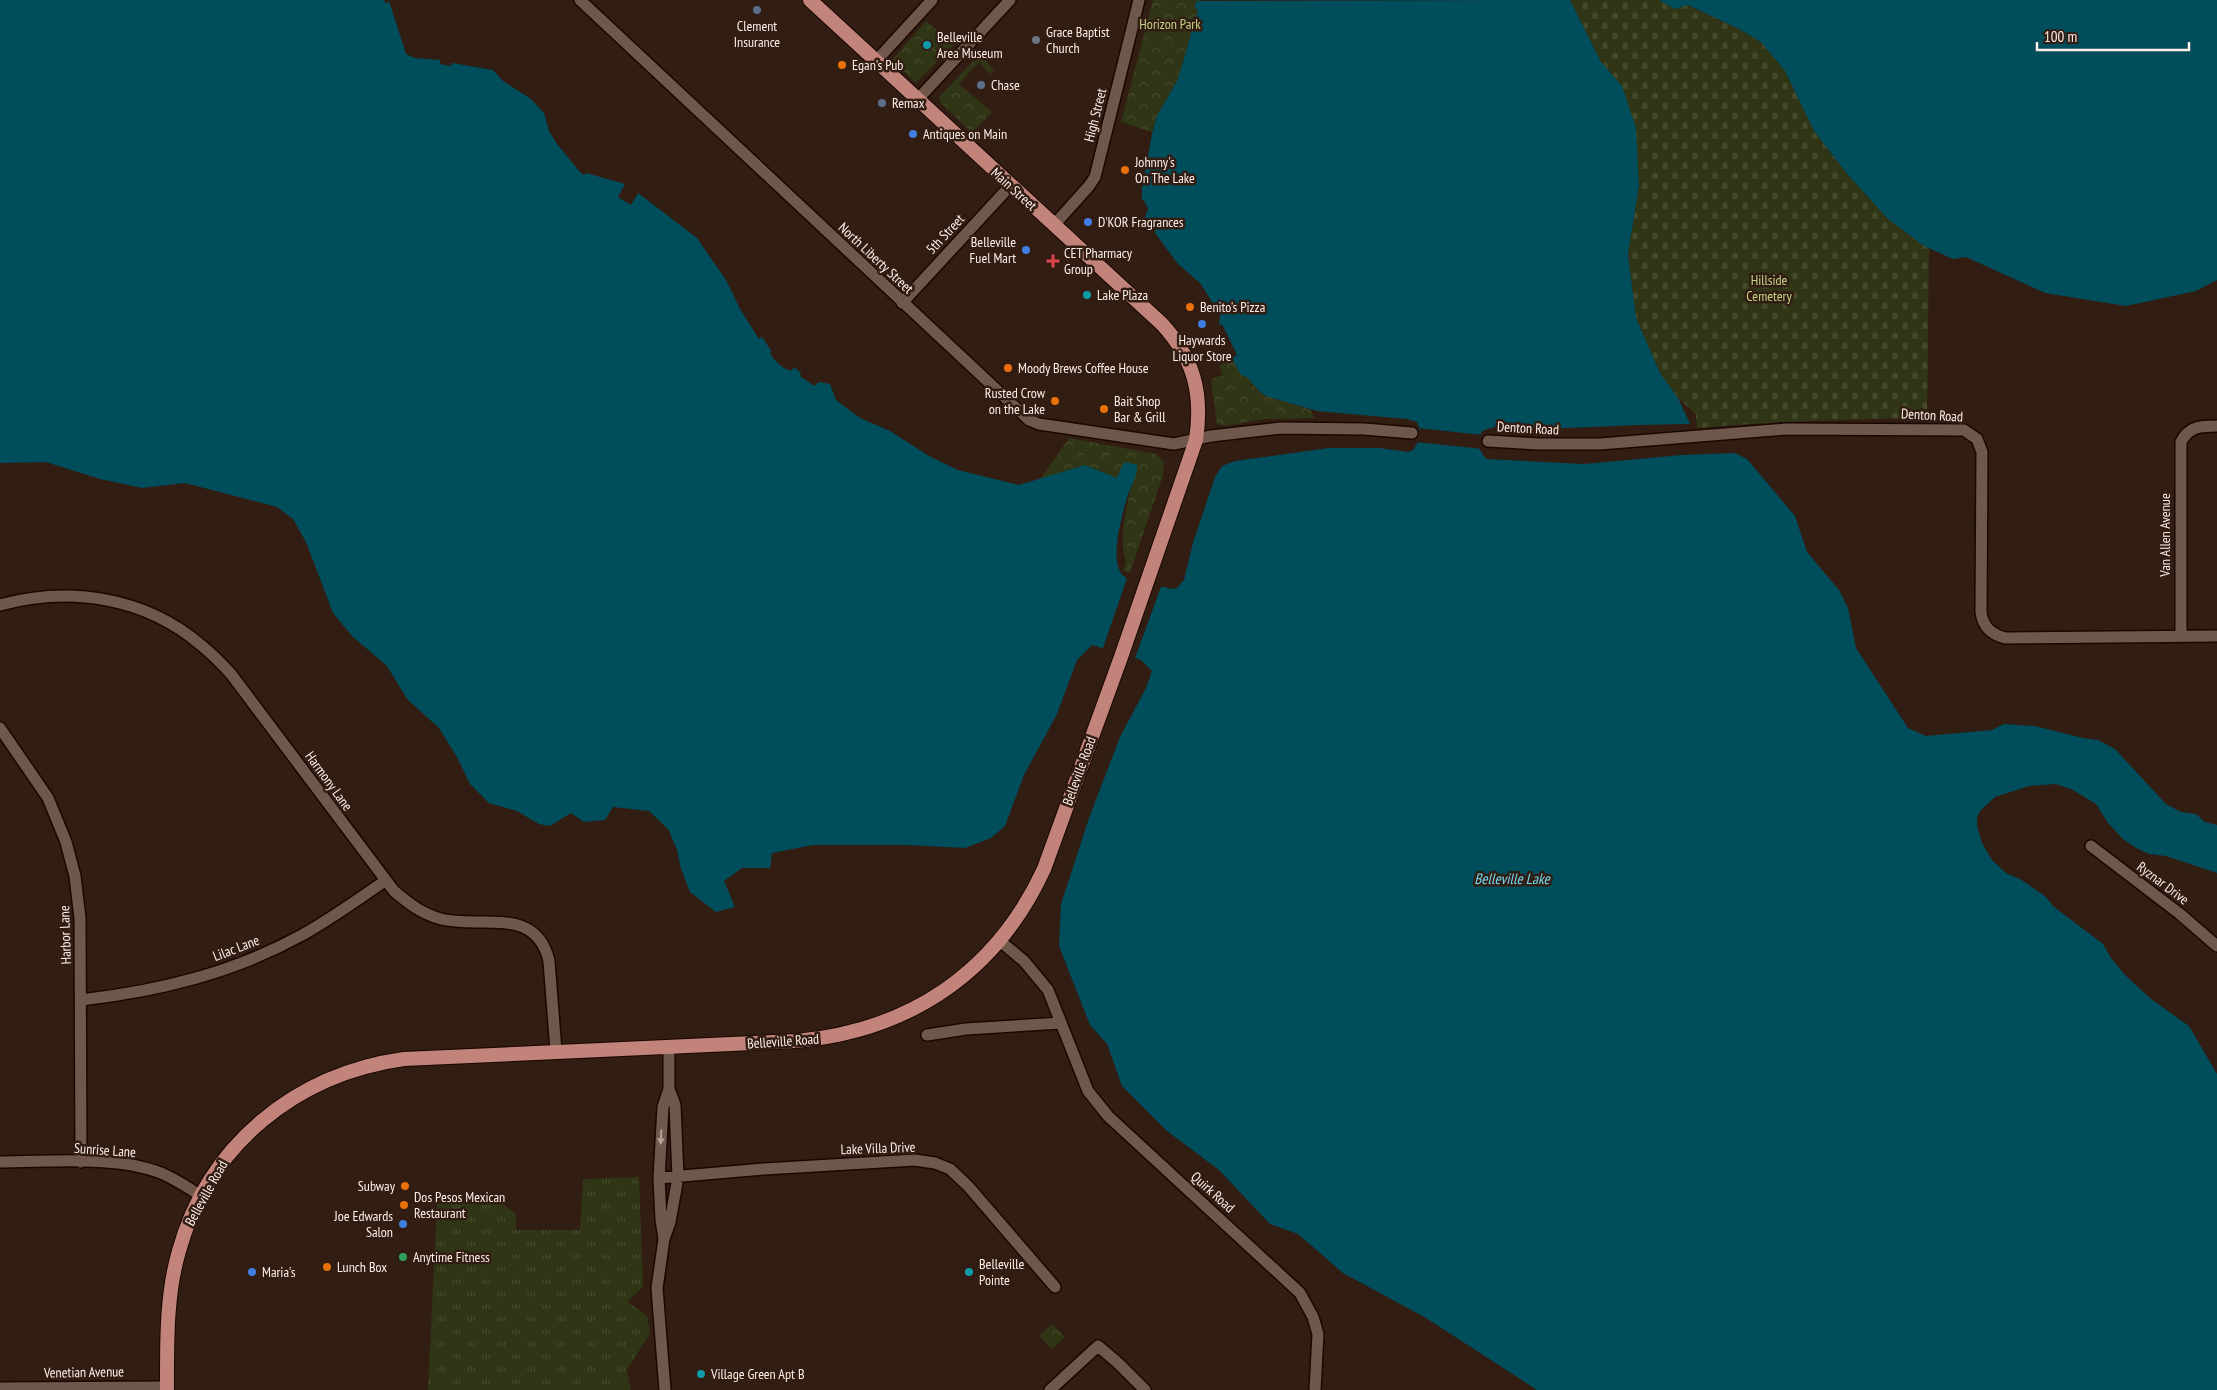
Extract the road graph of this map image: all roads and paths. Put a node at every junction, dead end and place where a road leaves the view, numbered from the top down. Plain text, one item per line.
1 (580, 0) edge
2 (810, 0) edge
3 (932, 0) edge
4 (1010, 0) edge
5 (1139, 0) edge
6 (876, 61) junction
7 (918, 99) junction
8 (1011, 185) junction
9 (1054, 224) junction
10 (902, 303) junction
11 (1197, 392) joint
12 (2217, 426) edge
13 (1412, 433) dead end
14 (1196, 440) junction
15 (1488, 441) dead end
16 (0, 605) edge
17 (2181, 635) junction
18 (2217, 636) edge
19 (0, 728) edge
20 (2091, 846) dead end
21 (385, 881) junction
22 (1000, 941) junction
23 (2217, 946) edge
24 (81, 1000) junction
25 (1062, 1023) junction
26 (927, 1035) dead end
27 (669, 1046) junction
28 (556, 1051) junction
29 (670, 1089) junction
30 (0, 1162) edge
31 (82, 1162) junction
32 (678, 1177) junction
33 (660, 1178) junction
34 (201, 1196) junction
35 (664, 1239) junction
36 (1055, 1287) dead end
37 (0, 1388) edge
38 (168, 1388) edge
39 (665, 1390) edge
40 (1050, 1390) edge
41 (1145, 1390) edge
42 (1315, 1390) edge

1 - 10 street, North Liberty Street
2 - 6 main road, Main Street
3 - 6 street
4 - 7 street
5 - 9 street, High Street
6 - 7 main road, Main Street
7 - 8 main road, Main Street
8 - 9 main road, Main Street
8 - 10 street, 5th Street
9 - 11 main road, Main Street
10 - 14 street, North Liberty Street
11 - 14 main road, Belleville Road
12 - 17 street, Van Allen Avenue
13 - 14 street
14 - 22 main road, Belleville Road
15 - 17 street, Denton Road
16 - 21 street, Harmony Lane
17 - 18 street, Denton Road
19 - 24 street, Harbor Lane
20 - 23 street, Ryznar Drive
21 - 24 street, Lilac Lane
21 - 28 street, Harmony Lane
22 - 25 street, Quirk Road
22 - 27 main road, Belleville Road
24 - 31 street, Harbor Lane
25 - 26 street
25 - 42 street, Quirk Road
27 - 28 main road, Belleville Road
27 - 29 street
28 - 34 main road, Belleville Road
29 - 32 street
29 -> 33 street
30 - 31 street, Sunrise Lane
31 - 34 street, Sunrise Lane
32 - 33 street, Lake Villa Drive
32 - 35 street
32 - 36 street, Lake Villa Drive
33 - 35 street
34 - 38 main road, Belleville Road
35 - 39 street
37 - 38 street, Venetian Avenue
40 - 41 street

